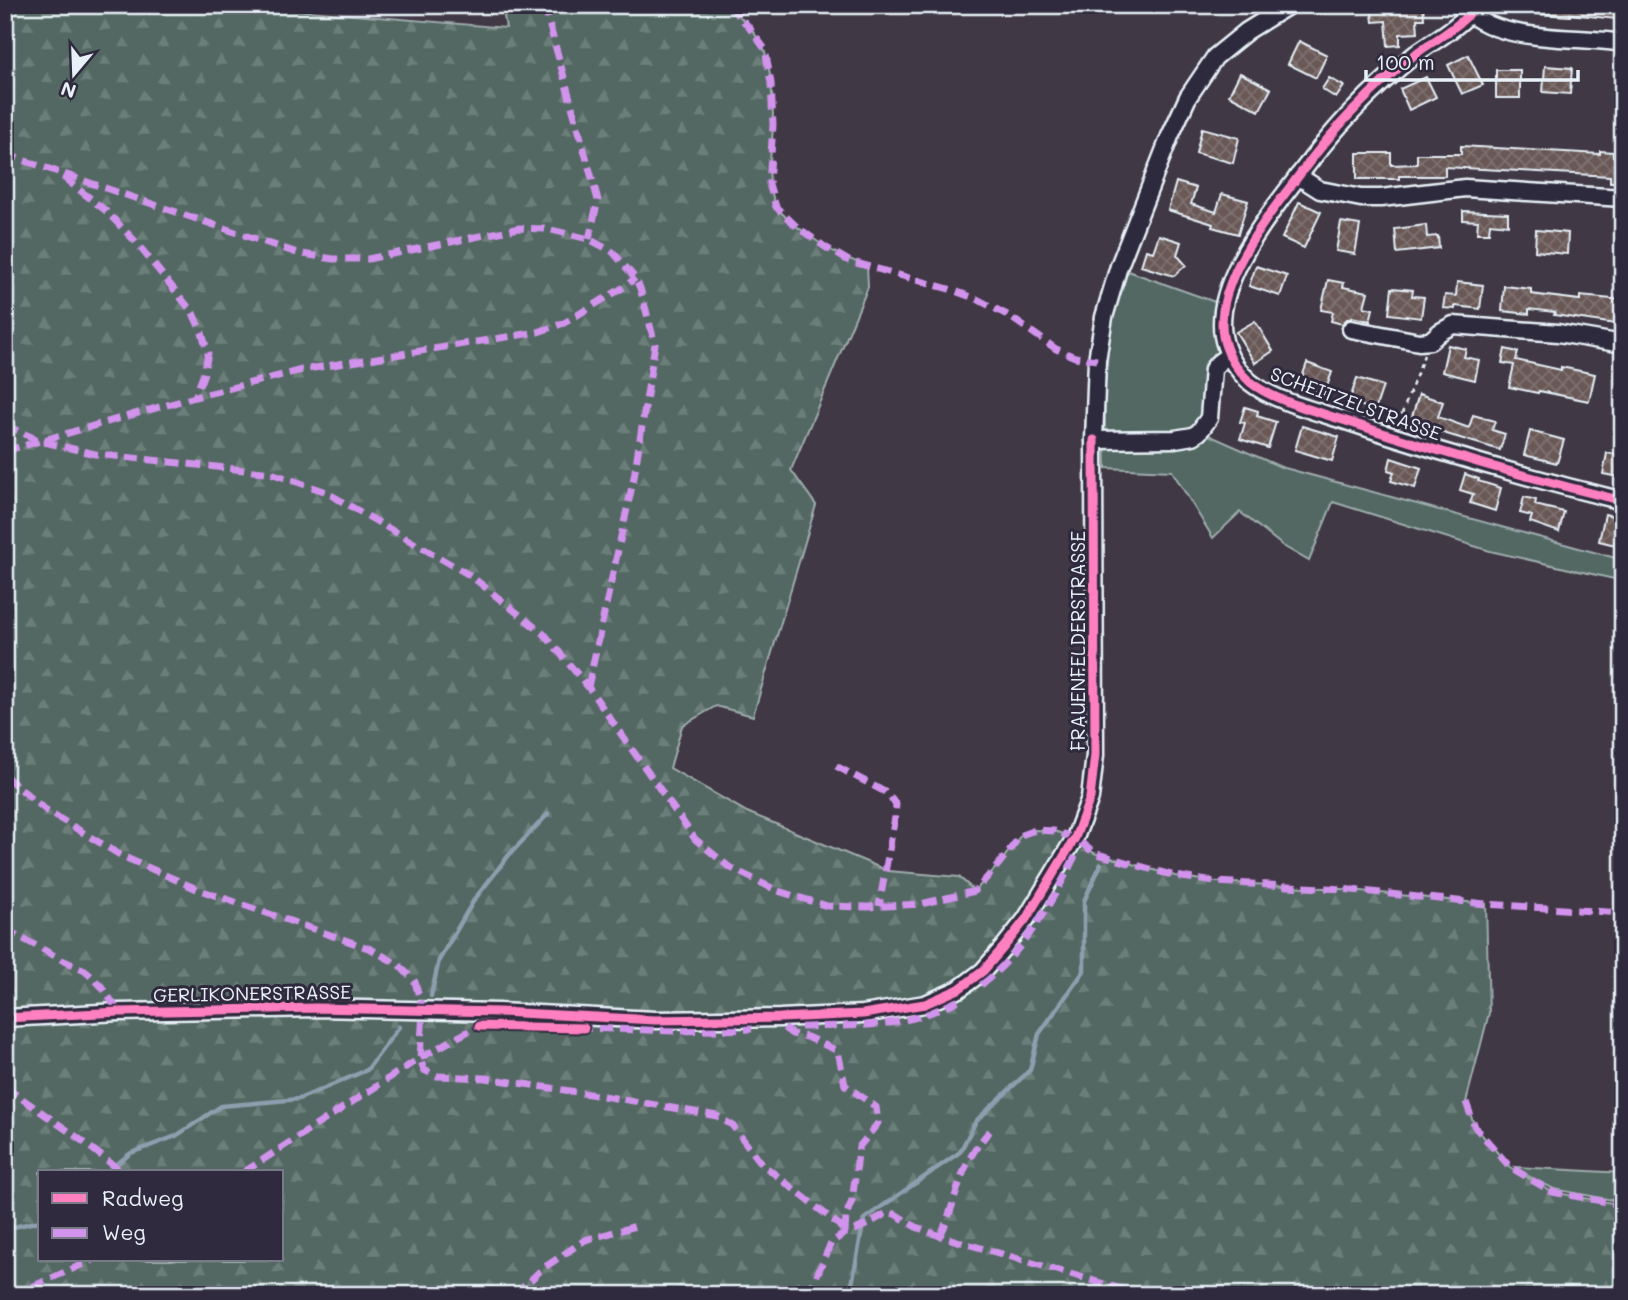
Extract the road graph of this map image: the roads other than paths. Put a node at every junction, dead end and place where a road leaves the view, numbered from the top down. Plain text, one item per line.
1 (1289, 5) edge
2 (1465, 10) edge
3 (1623, 43) edge
4 (1298, 176) junction
5 (1623, 198) edge
6 (1351, 329) dead end
7 (1623, 344) edge
8 (1229, 355) junction
9 (1094, 440) junction
10 (1623, 501) edge
11 (499, 1012) joint
12 (5, 1018) edge

1 - 9 street, FRAUENFELDERSTRASSE
2 - 3 street
2 - 4 street, SCHEITZELSTRASSE
4 - 5 street
4 - 8 street, SCHEITZELSTRASSE
6 - 7 street
8 - 9 street
8 - 10 street, SCHEITZELSTRASSE
9 - 11 street, FRAUENFELDERSTRASSE
11 - 12 street, GERLIKONERSTRASSE

